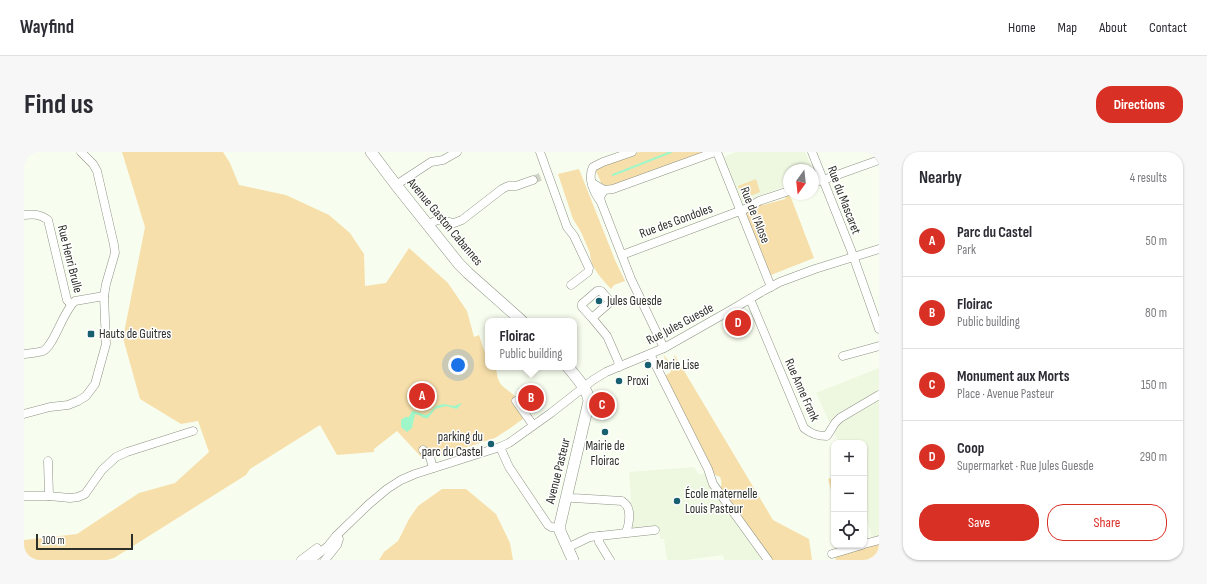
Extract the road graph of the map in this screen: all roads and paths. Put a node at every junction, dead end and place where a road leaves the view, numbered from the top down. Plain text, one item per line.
1 (80, 152) edge
2 (372, 152) edge
3 (457, 152) edge
4 (540, 152) edge
5 (632, 152) edge
6 (716, 152) edge
7 (812, 152) edge
8 (89, 155) edge
9 (879, 160) edge
10 (533, 180) tunnel mouth
11 (823, 180) junction
12 (819, 181) edge
13 (592, 183) junction
14 (396, 185) junction
15 (604, 190) junction
16 (783, 192) edge
17 (601, 202) junction
18 (740, 210) junction
19 (24, 215) edge
20 (428, 225) junction
21 (879, 249) edge
22 (622, 255) junction
23 (853, 257) junction
24 (571, 285) dead end
25 (771, 287) junction
26 (104, 296) junction
27 (750, 299) junction
28 (71, 304) junction
29 (519, 318) edge
30 (592, 318) dead end
31 (879, 329) edge
32 (879, 346) edge
33 (664, 348) junction
34 (24, 354) edge
35 (650, 354) junction
36 (843, 356) dead end
37 (619, 367) junction
38 (570, 370) edge
39 (583, 388) junction
40 (879, 395) edge
41 (516, 401) dead end
42 (24, 414) edge
43 (533, 425) junction
44 (193, 431) dead end
45 (500, 447) junction
46 (423, 450) dead end
47 (48, 461) dead end
48 (433, 468) junction
49 (24, 496) edge
50 (49, 496) junction
51 (566, 497) junction
52 (559, 528) junction
53 (655, 530) dead end
54 (625, 533) junction
55 (336, 536) junction
56 (599, 536) junction
57 (879, 540) edge
58 (867, 544) edge
59 (566, 548) junction
60 (853, 548) edge
61 (832, 554) dead end
62 (301, 560) edge
63 (311, 560) edge
64 (325, 560) edge
65 (573, 560) edge
66 (610, 560) edge
67 (768, 560) edge

1 - 8 street
2 - 14 main road, Avenue Gaston Cabannes
3 - 14 street
4 - 24 street
5 - 13 street
6 - 15 street
6 - 18 street, Rue de l'Alose
7 - 11 street, Rue du Mascaret
8 - 26 street
9 - 11 street
10 - 20 street
11 - 12 street
11 - 23 street, Rue du Mascaret
13 - 15 street
13 - 17 street
14 - 20 main road, Avenue Gaston Cabannes
15 - 17 street
16 - 18 street, Rue des Gondoles
17 - 22 street
18 - 22 street, Rue des Gondoles
18 - 25 street, Rue de l'Alose
19 - 28 street, Rue Henri Brulle
20 - 29 main road, Avenue Gaston Cabannes
21 - 23 street, Rue Jules Guesde
22 - 33 street
23 - 25 street, Rue Jules Guesde
23 - 31 street, Rue du Mascaret
25 - 27 street, Rue Jules Guesde
26 - 28 street
26 - 42 street
27 - 33 street, Rue Jules Guesde
27 - 40 street, Rue Anne Frank
28 - 34 street
30 - 37 street
32 - 36 street
33 - 35 street, Rue Jules Guesde
35 - 37 street, Rue Jules Guesde
35 - 67 street
37 - 39 street, Rue Jules Guesde
38 - 39 main road
39 - 43 street, Rue Jules Guesde
39 - 51 main road, Avenue Pasteur
41 - 43 street
43 - 45 street, Rue Jules Guesde
44 - 50 street
45 - 48 street, Rue Jules Guesde
45 - 52 street
46 - 48 street
47 - 50 street
48 - 55 street, Rue Jules Guesde
49 - 50 street
51 - 52 main road, Avenue Pasteur
51 - 54 street
52 - 59 main road
53 - 54 street
54 - 56 street
55 - 62 street
55 - 63 street
55 - 64 street
56 - 59 street
56 - 66 street
57 - 58 street
59 - 65 main road
60 - 61 street

